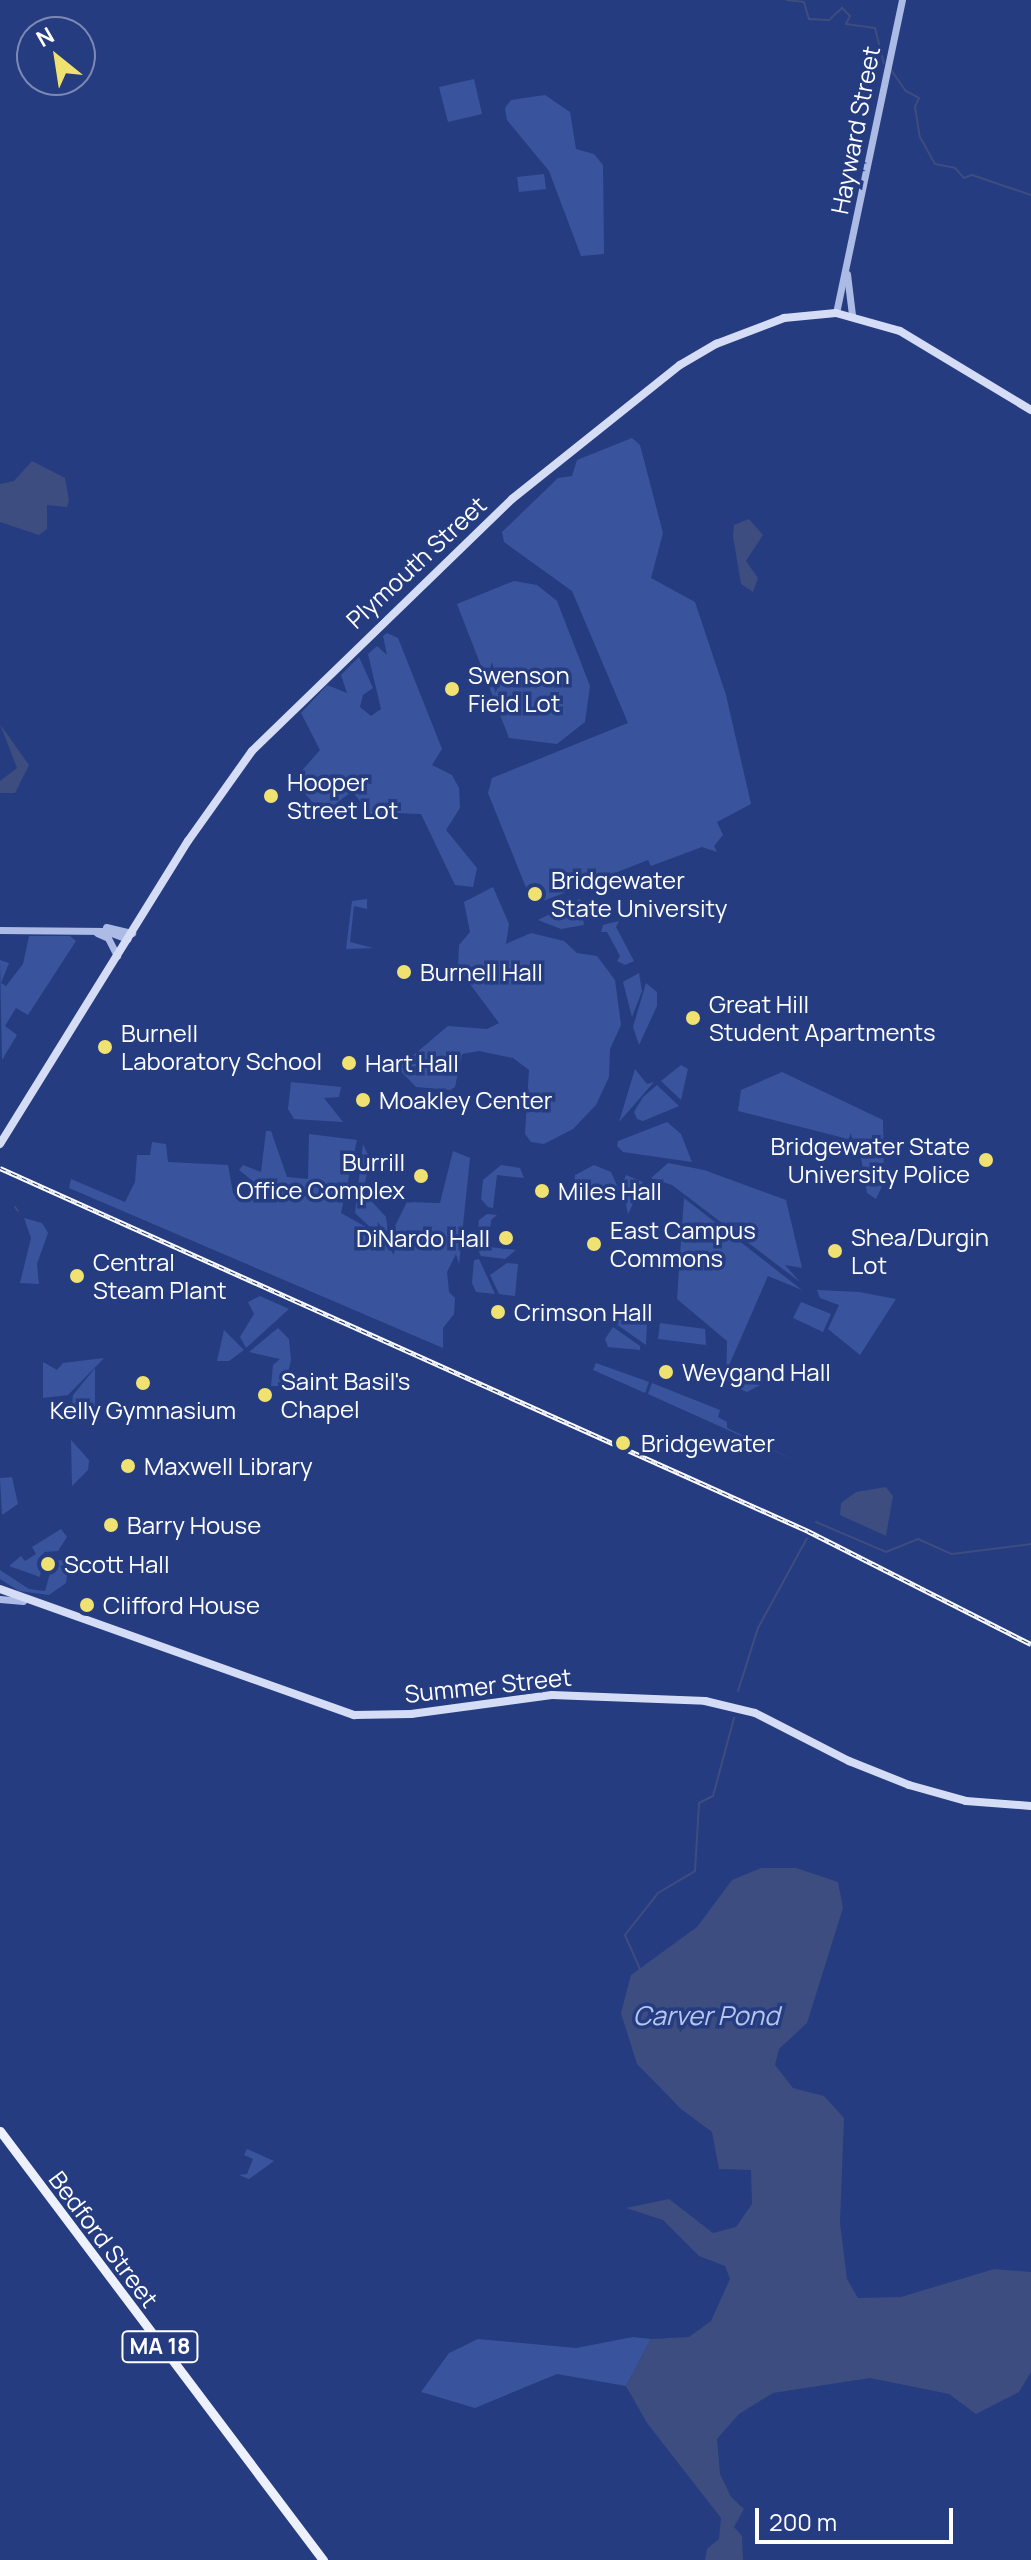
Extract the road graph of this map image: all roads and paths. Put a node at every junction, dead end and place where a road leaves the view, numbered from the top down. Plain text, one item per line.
1 (902, 0) edge
2 (847, 269) junction
3 (836, 313) junction
4 (852, 315) junction
5 (1031, 410) edge
6 (0, 930) edge
7 (87, 930) junction
8 (130, 936) junction
9 (117, 956) junction
10 (0, 1144) edge
11 (0, 1589) edge
12 (0, 1599) edge
13 (23, 1601) junction
14 (1031, 1806) edge
15 (0, 2131) edge
16 (323, 2560) edge

1 - 2 street, Hayward Street
2 - 3 street, Hayward Street
2 - 4 street, Hayward Street
3 - 4 main road, Plymouth Street
3 - 8 main road, Plymouth Street
4 - 5 main road, Plymouth Street
6 - 7 street
7 - 8 street
7 - 9 street
8 - 9 main road, Plymouth Street
9 - 10 main road, Plymouth Street
11 - 13 main road, Summer Street
12 - 13 street
13 - 14 main road, Summer Street
15 - 16 main road, Bedford Street / MA 18

